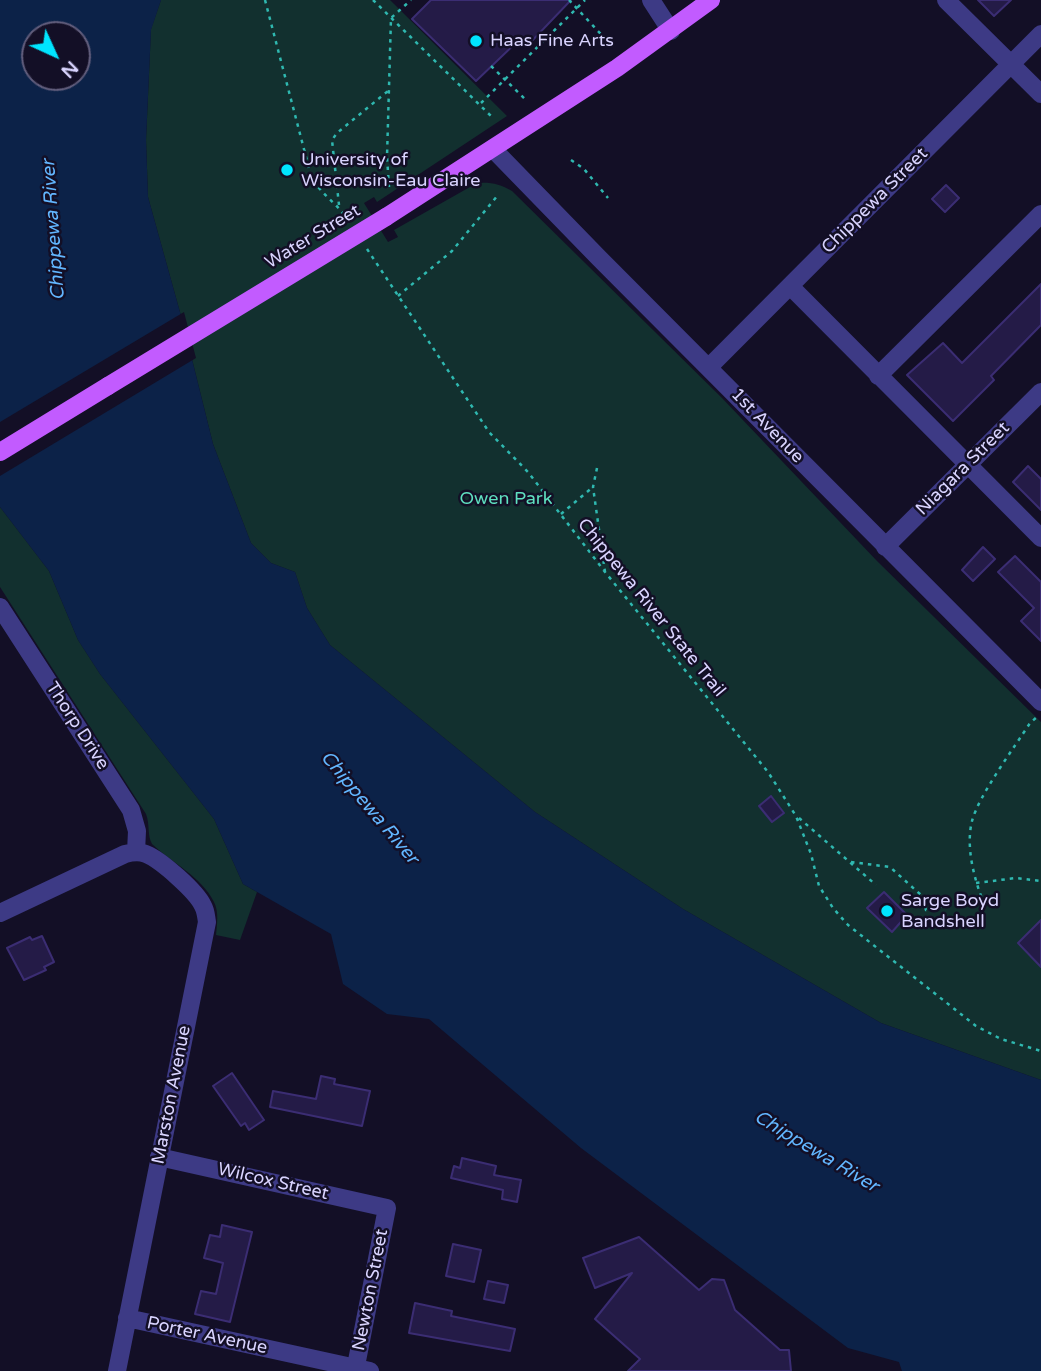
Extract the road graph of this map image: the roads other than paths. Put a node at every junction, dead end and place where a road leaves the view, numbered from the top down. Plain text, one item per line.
1 (651, 0) edge
2 (711, 0) edge
3 (946, 0) edge
4 (671, 31) junction
5 (1041, 34) edge
6 (1011, 64) junction
7 (1041, 94) edge
8 (494, 149) junction
9 (1041, 214) edge
10 (790, 286) junction
11 (709, 367) junction
12 (878, 376) junction
13 (1041, 392) edge
14 (0, 452) edge
15 (968, 465) junction
16 (1041, 538) edge
17 (886, 547) junction
18 (0, 607) edge
19 (1039, 710) edge
20 (136, 852) junction
21 (0, 913) edge
22 (159, 1157) junction
23 (387, 1208) joint
24 (127, 1318) junction
25 (360, 1370) edge
26 (117, 1371) edge

1 - 4 street
2 - 4 main road, Water Street
3 - 6 street
4 - 8 main road, Water Street
5 - 6 street, Chippewa Street
6 - 7 street
6 - 10 street, Chippewa Street
8 - 11 street, 1st Avenue
8 - 14 main road, Water Street, bridge
9 - 12 street
10 - 11 street, Chippewa Street
10 - 12 street
11 - 17 street, 1st Avenue
12 - 15 street
13 - 15 street, Niagara Street
15 - 16 street
15 - 17 street, Niagara Street
17 - 19 street, 1st Avenue
18 - 20 street, Thorp Drive
20 - 21 street
20 - 22 street, Marston Avenue
22 - 23 street, Wilcox Street
22 - 24 street, Marston Avenue
23 - 25 street, Newton Street
24 - 25 street, Porter Avenue
24 - 26 street, Marston Avenue

